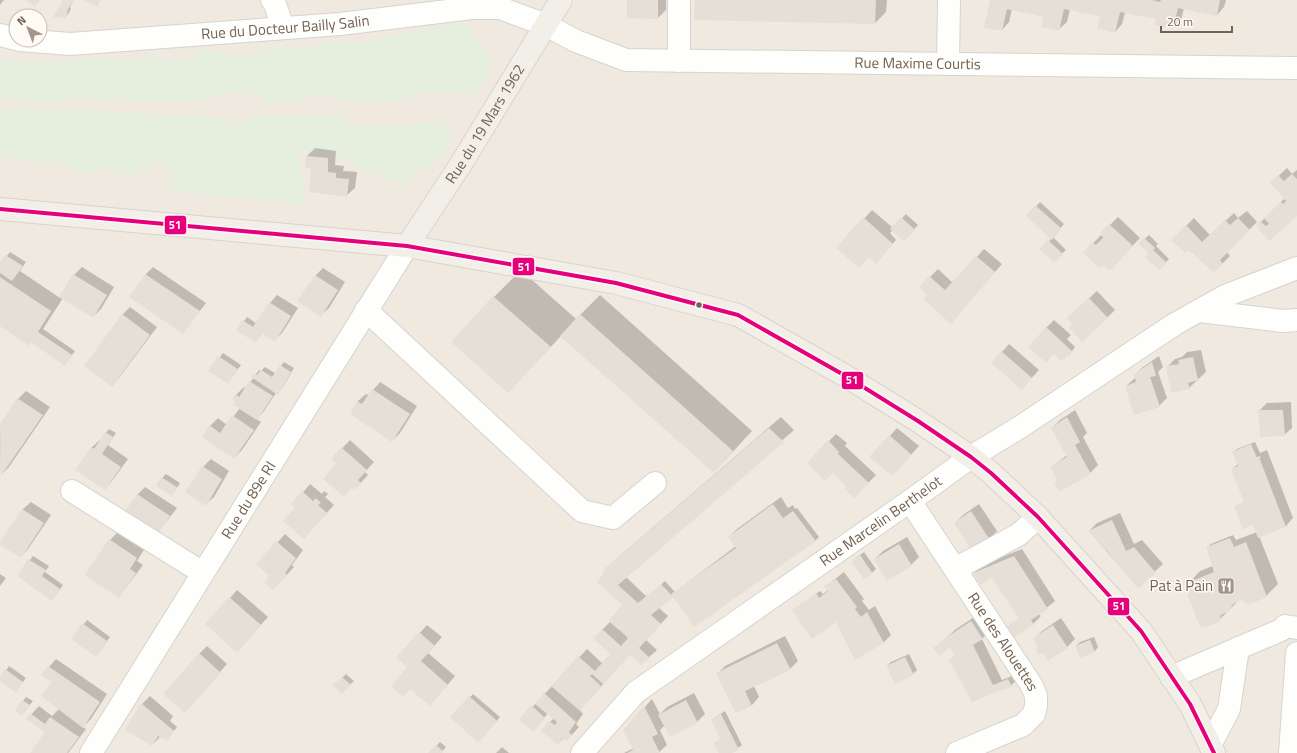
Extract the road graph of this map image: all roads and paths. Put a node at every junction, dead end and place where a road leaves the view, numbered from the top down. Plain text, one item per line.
1 (272, 0) edge
2 (561, 0) edge
3 (679, 0) edge
4 (949, 0) edge
5 (546, 25) junction
6 (283, 28) junction
7 (48, 42) edge
8 (679, 61) junction
9 (948, 64) junction
10 (1297, 68) edge
11 (0, 209) edge
12 (407, 246) junction
13 (1297, 268) edge
14 (366, 310) junction
15 (1199, 312) junction
16 (1297, 320) edge
17 (971, 457) junction
18 (655, 483) dead end
19 (72, 492) dead end
20 (910, 502) junction
21 (1038, 517) junction
22 (955, 570) junction
23 (203, 574) junction
24 (1297, 628) edge
25 (1238, 648) junction
26 (1297, 653) edge
27 (1171, 677) junction
28 (1294, 721) edge
29 (1212, 749) edge
30 (91, 753) edge
31 (582, 753) edge
32 (957, 753) edge
33 (1290, 753) edge

1 - 6 street
2 - 5 main road, Rue du 19 Mars 1962
3 - 8 street
4 - 9 street
5 - 6 street, Rue du Docteur Bailly Salin
5 - 8 street, Rue Maxime Courtis
5 - 12 main road, Rue du 19 Mars 1962
6 - 7 street, Rue du Docteur Bailly Salin
8 - 9 street, Rue Maxime Courtis
9 - 10 street, Rue Maxime Courtis
11 - 12 main road
12 - 14 street, Rue du 89e RI
12 - 17 main road
13 - 15 street, Rue Marcelin Berthelot
14 - 18 street
14 - 23 street, Rue du 89e RI
15 - 16 street
15 - 17 street, Rue Marcelin Berthelot
17 - 20 street, Rue Marcelin Berthelot
17 - 21 main road
19 - 23 street
20 - 22 street, Rue des Alouettes
20 - 31 street, Rue Marcelin Berthelot
21 - 22 street
21 - 27 main road
22 - 32 street, Rue des Alouettes
23 - 30 street, Rue du 89e RI
24 - 25 street
25 - 27 street
25 - 29 street
26 - 28 street
27 - 29 main road
28 - 33 street

